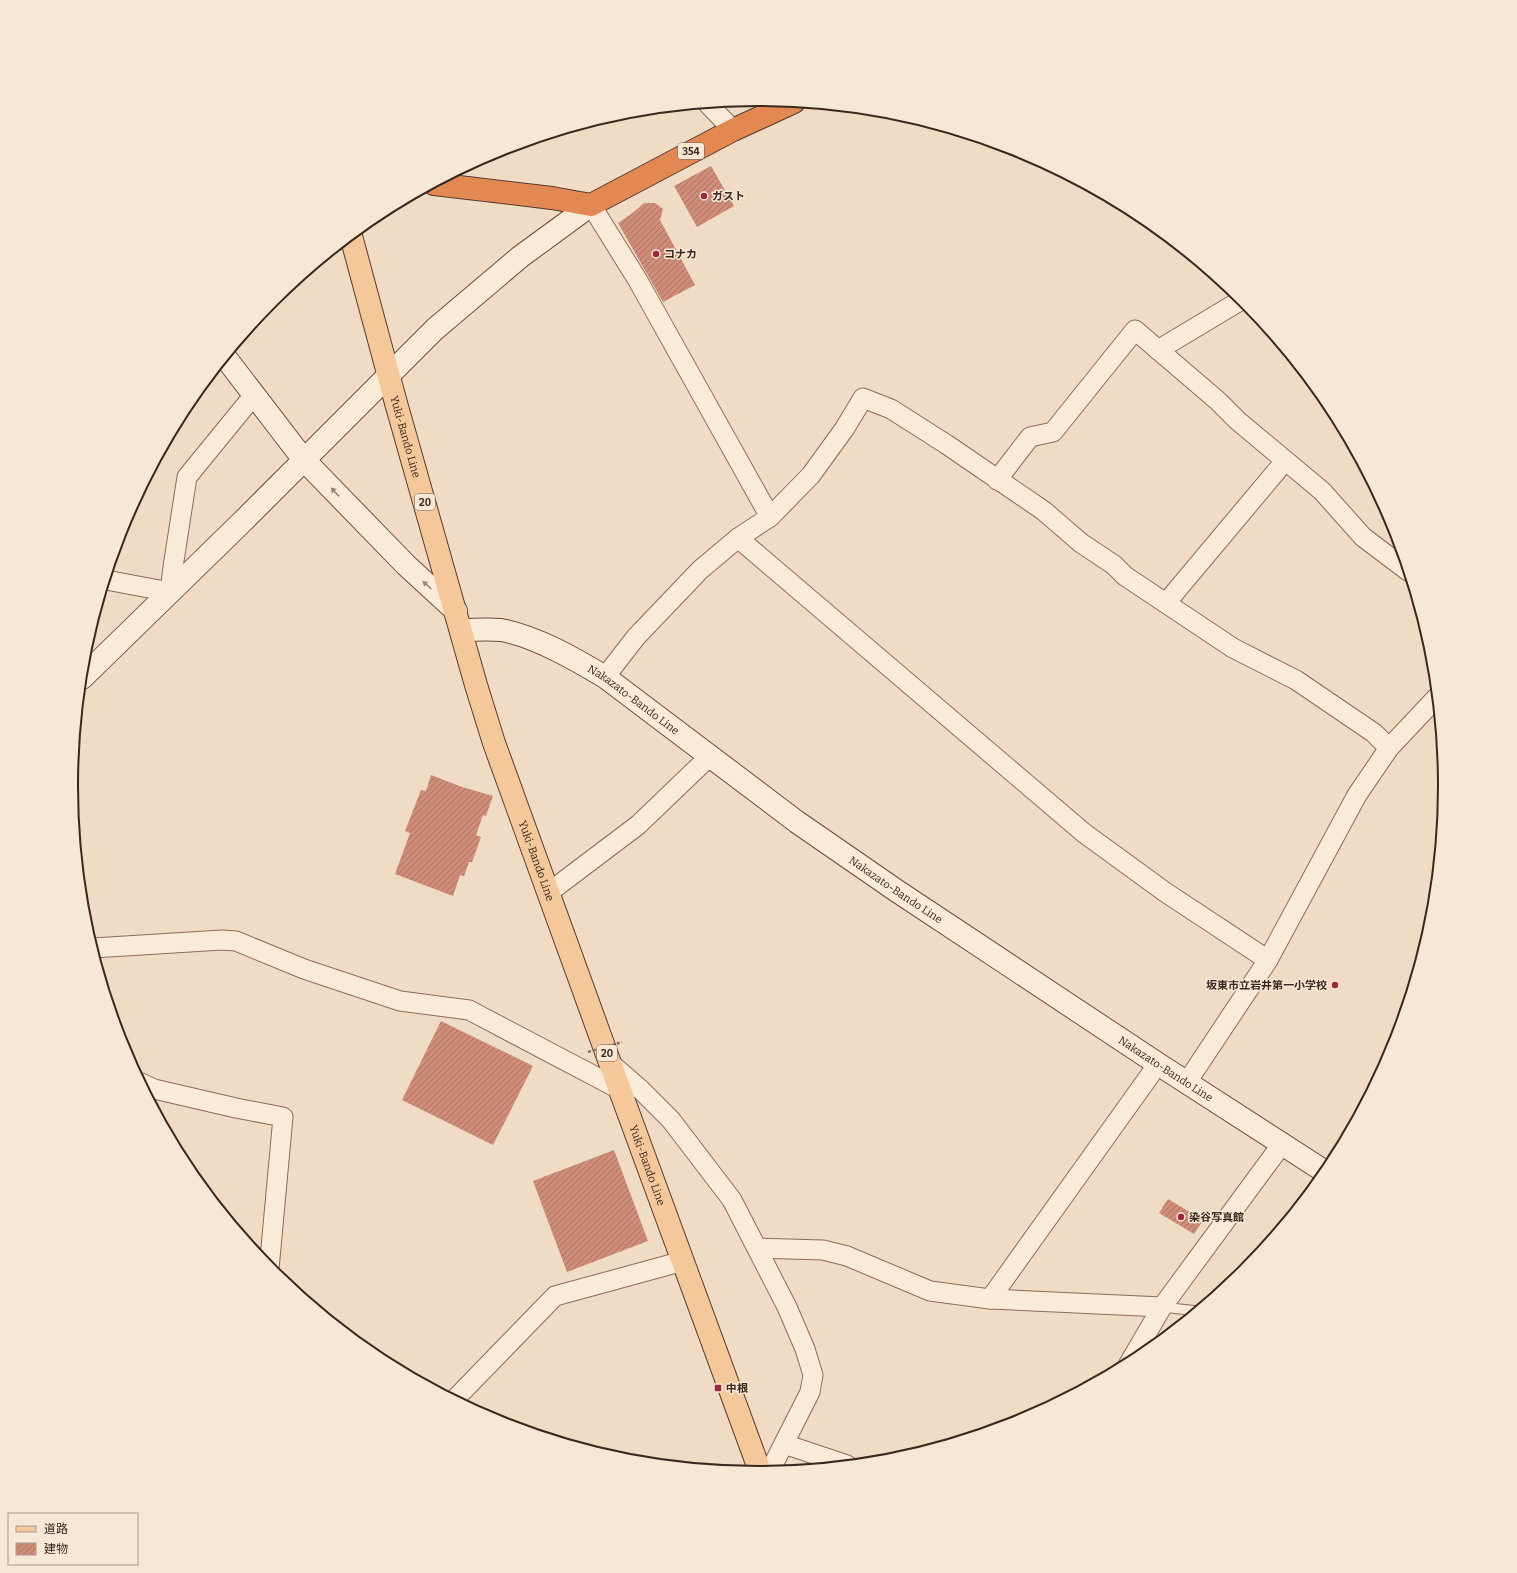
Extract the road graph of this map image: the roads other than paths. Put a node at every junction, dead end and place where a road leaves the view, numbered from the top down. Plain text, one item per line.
1 (711, 107) edge
2 (784, 107) edge
3 (733, 130) junction
4 (441, 185) edge
5 (591, 205) junction
6 (352, 241) edge
7 (1237, 302) edge
8 (1158, 350) junction
9 (228, 361) edge
10 (388, 374) junction
11 (254, 395) junction
12 (304, 460) junction
13 (1285, 461) junction
14 (997, 480) junction
15 (770, 517) junction
16 (738, 538) junction
17 (1402, 566) edge
18 (110, 581) edge
19 (170, 592) junction
20 (1166, 603) junction
21 (458, 620) junction
22 (88, 672) edge
23 (605, 677) junction
24 (1433, 701) edge
25 (1389, 748) junction
26 (710, 756) junction
27 (548, 893) junction
28 (98, 948) edge
29 (1268, 960) junction
30 (610, 1063) junction
31 (1158, 1064) junction
32 (1188, 1082) junction
33 (147, 1085) edge
34 (620, 1090) junction
35 (1282, 1144) junction
36 (1321, 1169) edge
37 (757, 1248) junction
38 (270, 1260) edge
39 (683, 1261) junction
40 (990, 1299) junction
41 (1162, 1307) junction
42 (1192, 1310) edge
43 (1135, 1353) edge
44 (457, 1397) edge
45 (784, 1444) junction
46 (838, 1462) edge
47 (759, 1467) edge
48 (771, 1467) edge

1 - 3 street
2 - 3 highway, 354
3 - 5 highway, 354
4 - 5 highway
5 - 10 street
5 - 15 street
6 - 10 main road, Yuki-Bando Line / 20
7 - 8 street
8 - 13 street
8 - 14 street
9 - 11 street
10 - 12 street
10 - 21 main road, Yuki-Bando Line / 20
11 - 12 street
11 - 19 street
12 - 19 street
21 -> 12 street
13 - 17 street
13 - 20 street
14 - 15 street
14 - 20 street
15 - 16 street
16 - 23 street
16 - 29 street
18 - 19 street
19 - 22 street
20 - 25 street
21 - 23 street, Nakazato-Bando Line
21 - 27 main road, Yuki-Bando Line / 20
23 - 26 street, Nakazato-Bando Line
24 - 25 street
25 - 29 street
26 - 27 street
26 - 31 street, Nakazato-Bando Line
27 - 30 main road, Yuki-Bando Line / 20
28 - 34 street
29 - 32 street
30 - 34 main road, Yuki-Bando Line / 20
30 - 37 street
31 - 32 street, Nakazato-Bando Line
31 - 40 street
32 - 35 street, Nakazato-Bando Line
33 - 38 street
34 - 39 main road, Yuki-Bando Line / 20
35 - 36 street, Nakazato-Bando Line
35 - 41 street
37 - 40 street
37 - 45 street
39 - 44 street
39 - 47 main road, Yuki-Bando Line / 20
40 - 41 street
41 - 42 lane
41 - 43 street
45 - 46 street
45 - 48 street

